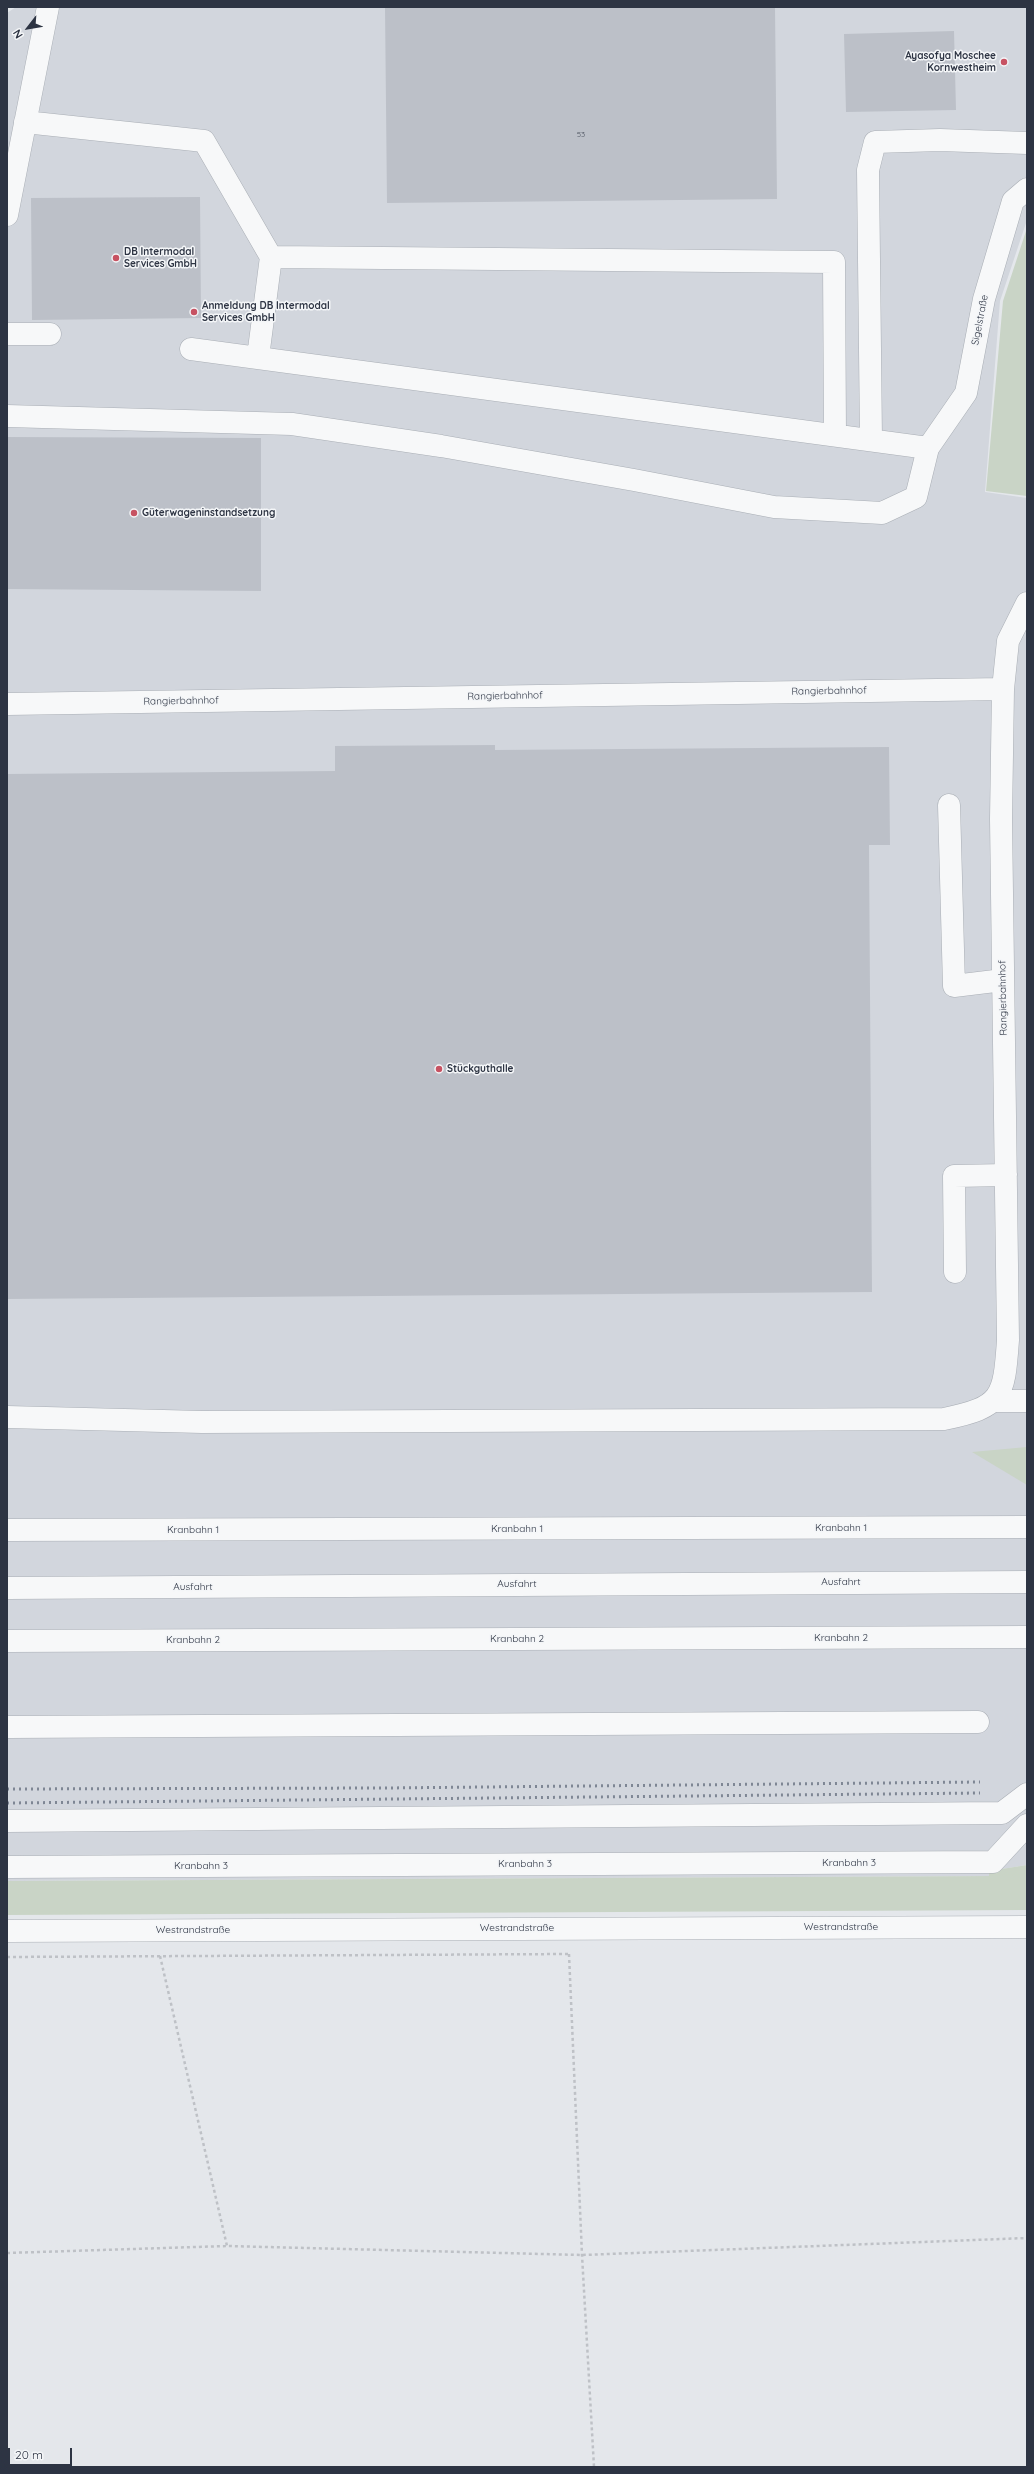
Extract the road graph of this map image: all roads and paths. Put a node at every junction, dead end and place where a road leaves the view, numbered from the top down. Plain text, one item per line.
1 (48, 7) edge
2 (25, 122) junction
3 (1027, 143) edge
4 (1027, 189) edge
5 (7, 215) edge
6 (271, 257) junction
7 (7, 334) edge
8 (50, 334) dead end
9 (191, 349) dead end
10 (258, 356) junction
11 (7, 416) edge
12 (835, 435) junction
13 (871, 440) junction
14 (928, 448) junction
15 (1027, 603) edge
16 (1003, 689) junction
17 (7, 704) edge
18 (949, 805) dead end
19 (1003, 980) junction
20 (1006, 1175) junction
21 (956, 1272) dead end
22 (1017, 1307) edge
23 (994, 1401) junction
24 (1027, 1401) edge
25 (7, 1417) edge
26 (1027, 1527) edge
27 (7, 1530) edge
28 (1027, 1582) edge
29 (7, 1588) edge
30 (1027, 1637) edge
31 (7, 1641) edge
32 (978, 1722) dead end
33 (7, 1727) edge
34 (1027, 1794) edge
35 (7, 1821) edge
36 (1027, 1825) edge
37 (7, 1867) edge
38 (1027, 1927) edge
39 (567, 1928) junction
40 (156, 1930) junction
41 (7, 1932) edge
42 (569, 1954) junction
43 (160, 1956) junction
44 (7, 1957) edge
45 (1027, 2238) edge
46 (227, 2246) junction
47 (7, 2253) edge
48 (582, 2255) junction
49 (594, 2467) edge

1 - 2 street
2 - 5 street
2 - 6 street
3 - 13 street
4 - 14 street, Sigelstraße
6 - 10 street
6 - 12 street
7 - 8 street
9 - 10 street
10 - 12 street
11 - 14 street
12 - 13 street
13 - 14 street
15 - 16 street, Rangierbahnhof
16 - 17 street, Rangierbahnhof
16 - 19 street, Rangierbahnhof
18 - 19 street
19 - 20 street, Rangierbahnhof
20 - 21 street
20 - 22 street, Rangierbahnhof
22 - 23 street, Rangierbahnhof
23 - 24 street
23 - 25 street
26 - 27 street, Kranbahn 1
28 - 29 street, Ausfahrt
30 - 31 street, Kranbahn 2
32 - 33 street
34 - 35 street
36 - 37 street, Kranbahn 3
38 - 39 street, Westrandstraße
39 - 40 street, Westrandstraße
39 - 42 path
40 - 41 street, Westrandstraße
40 - 43 path
42 - 43 path
42 - 48 path
43 - 44 path
43 - 46 path
45 - 48 path
46 - 47 path
46 - 48 path
48 - 49 path

